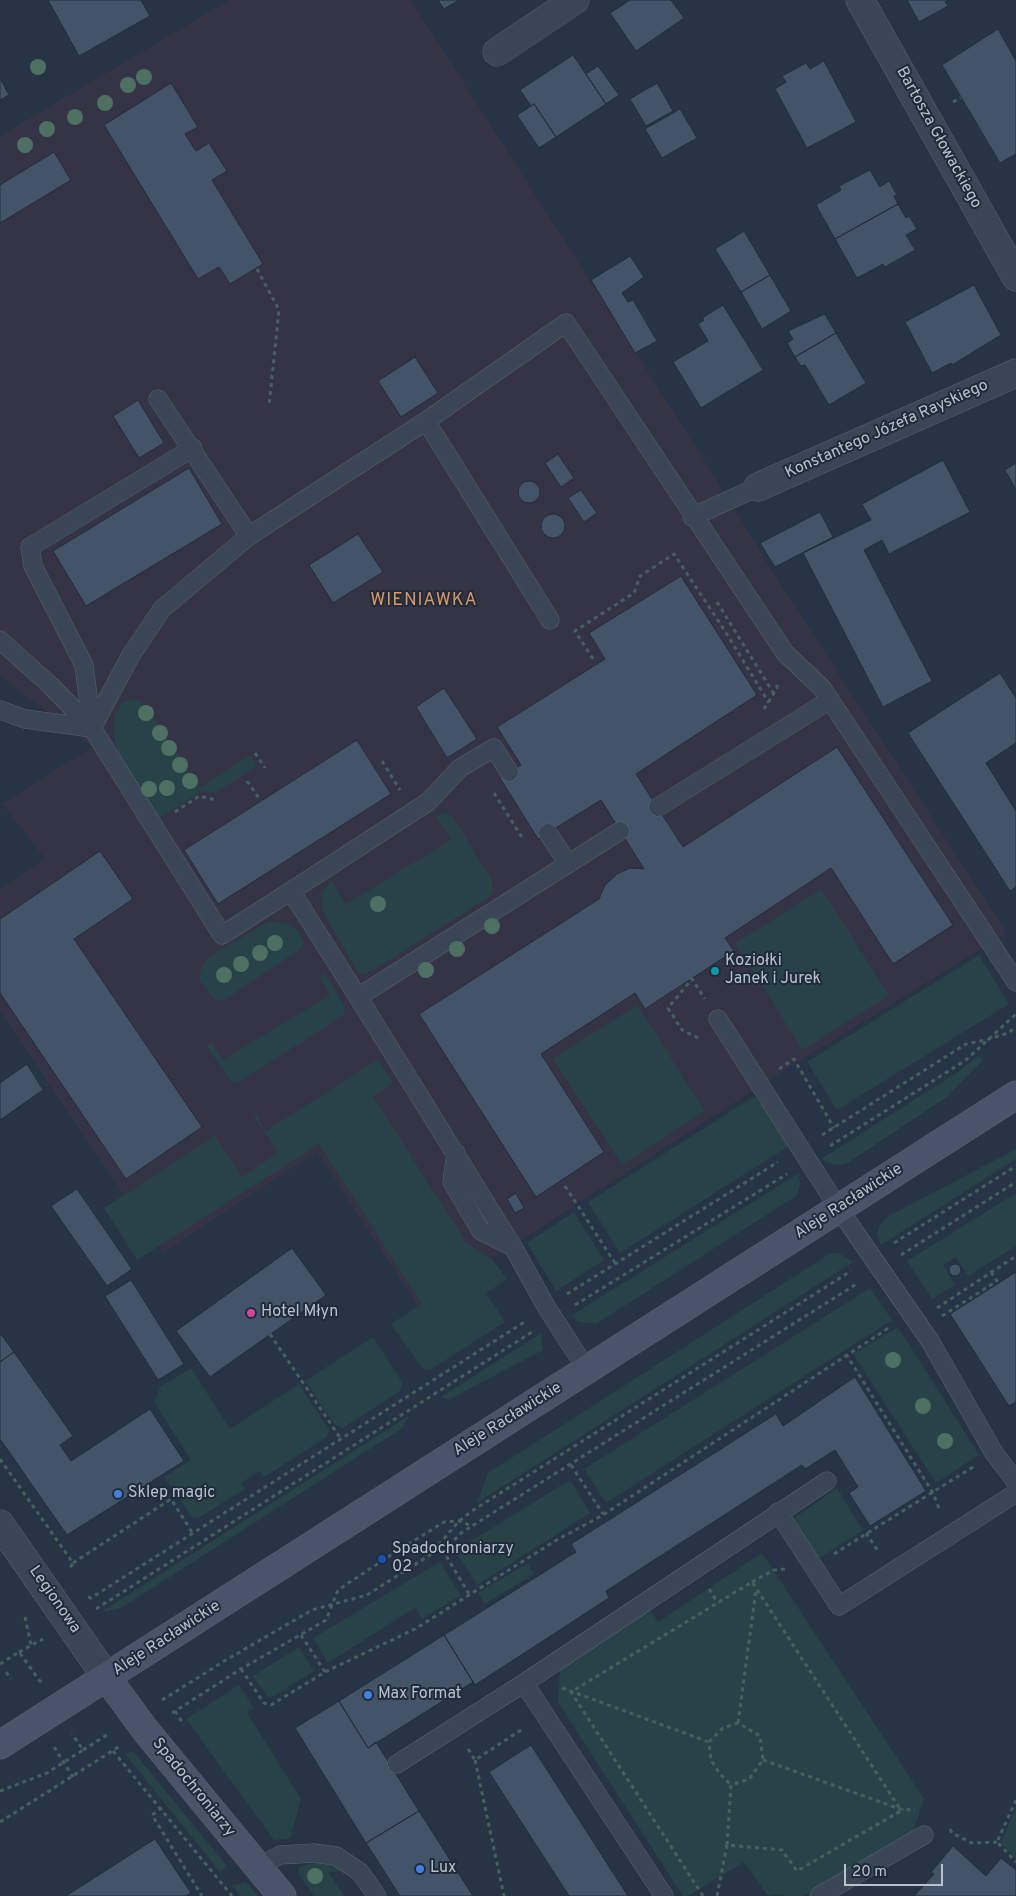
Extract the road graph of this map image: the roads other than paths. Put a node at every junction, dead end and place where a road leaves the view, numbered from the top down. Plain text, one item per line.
1 (575, 0) edge
2 (860, 0) edge
3 (497, 52) dead end
4 (1016, 277) edge
5 (1016, 372) edge
6 (158, 399) dead end
7 (426, 421) junction
8 (193, 448) junction
9 (758, 487) joint
10 (692, 517) junction
11 (249, 536) junction
12 (550, 620) dead end
13 (0, 640) edge
14 (830, 700) junction
15 (0, 710) edge
16 (92, 728) junction
17 (509, 772) dead end
18 (658, 807) dead end
19 (620, 831) dead end
20 (548, 833) dead end
21 (568, 864) junction
22 (291, 891) junction
23 (1016, 982) edge
24 (358, 997) junction
25 (718, 1019) dead end
26 (1016, 1095) edge
27 (839, 1209) junction
28 (587, 1370) junction
29 (1011, 1463) edge
30 (827, 1481) dead end
31 (1016, 1482) edge
32 (1016, 1492) edge
33 (778, 1512) junction
34 (0, 1524) edge
35 (107, 1678) junction
36 (524, 1683) junction
37 (0, 1745) edge
38 (397, 1764) dead end
39 (924, 1835) dead end
40 (258, 1867) junction
41 (282, 1896) edge
42 (377, 1896) edge
43 (664, 1896) edge
44 (819, 1896) edge

1 - 3 street
2 - 4 street, Bartosza Głowackiego
5 - 9 street, Konstantego Józefa Rayskiego
6 - 8 lane
7 - 10 lane
7 - 11 lane
7 - 12 lane
8 - 11 lane
8 - 16 lane
9 - 10 lane
10 - 14 lane
11 - 16 lane
13 - 16 lane
14 - 18 lane
14 - 23 lane
15 - 16 lane
16 - 22 lane
17 - 22 lane
19 - 21 lane
20 - 21 lane
21 - 24 lane
22 - 24 lane
24 - 28 lane
25 - 27 lane
26 - 27 street, Aleje Racławickie
27 - 28 street, Aleje Racławickie
27 - 29 lane
28 - 35 street, Aleje Racławickie
29 - 31 lane
30 - 33 lane
32 - 33 lane
33 - 36 lane
34 - 35 street, Legionowa
35 - 37 street, Aleje Racławickie
35 - 40 street, Spadochroniarzy
36 - 38 lane
36 - 43 lane
39 - 44 lane
40 - 41 street, Spadochroniarzy
40 - 42 lane

